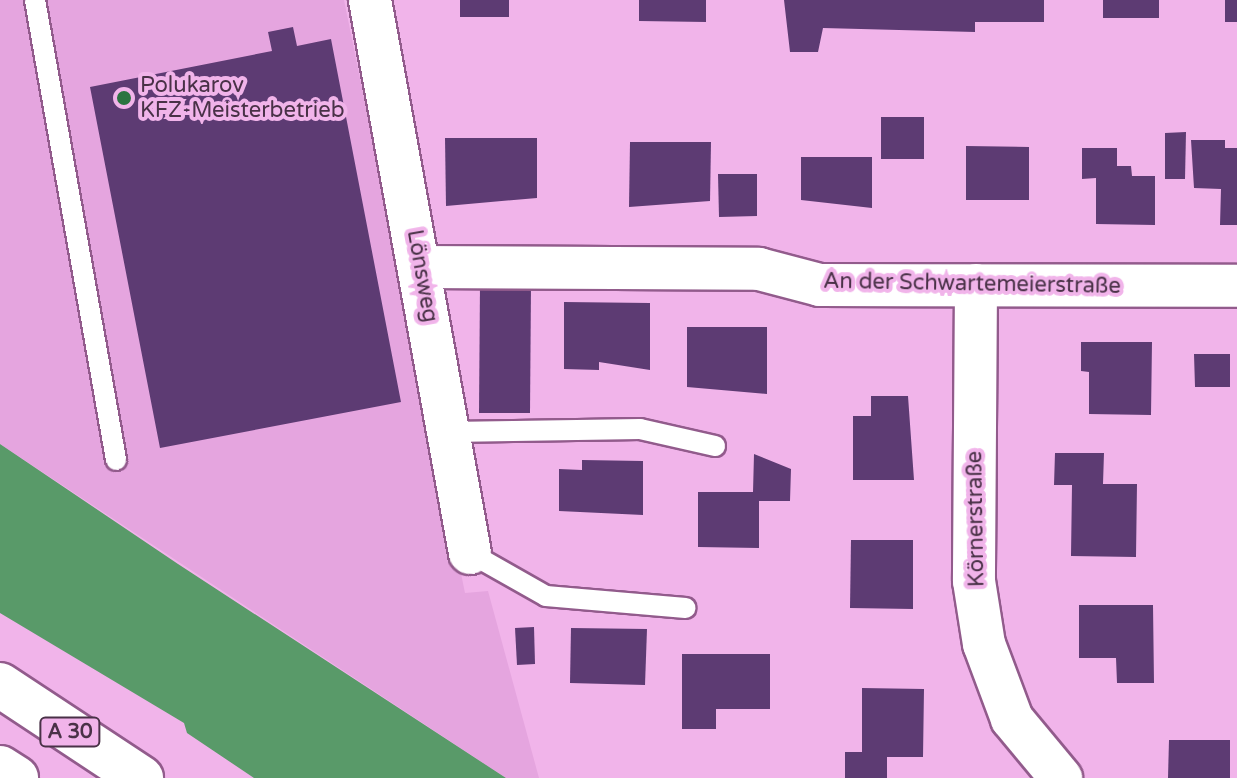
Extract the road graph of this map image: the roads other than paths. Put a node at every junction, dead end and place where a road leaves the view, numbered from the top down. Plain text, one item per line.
1 (35, 0) edge
2 (370, 0) edge
3 (420, 267) junction
4 (976, 285) junction
5 (1237, 286) edge
6 (450, 432) junction
7 (715, 446) dead end
8 (116, 460) dead end
9 (470, 553) joint
10 (685, 608) dead end
11 (0, 685) edge
12 (0, 768) edge
13 (16, 778) edge
14 (141, 778) edge
15 (1061, 778) edge

1 - 8 lane
2 - 3 street, Lönsweg
3 - 4 street, An der Schwartemeierstraße
3 - 6 street, Lönsweg
4 - 5 street, An der Schwartemeierstraße
4 - 15 street, Körnerstraße
6 - 7 lane
6 - 9 street, Lönsweg
9 - 10 lane
11 - 14 highway, A 30
12 - 13 highway

